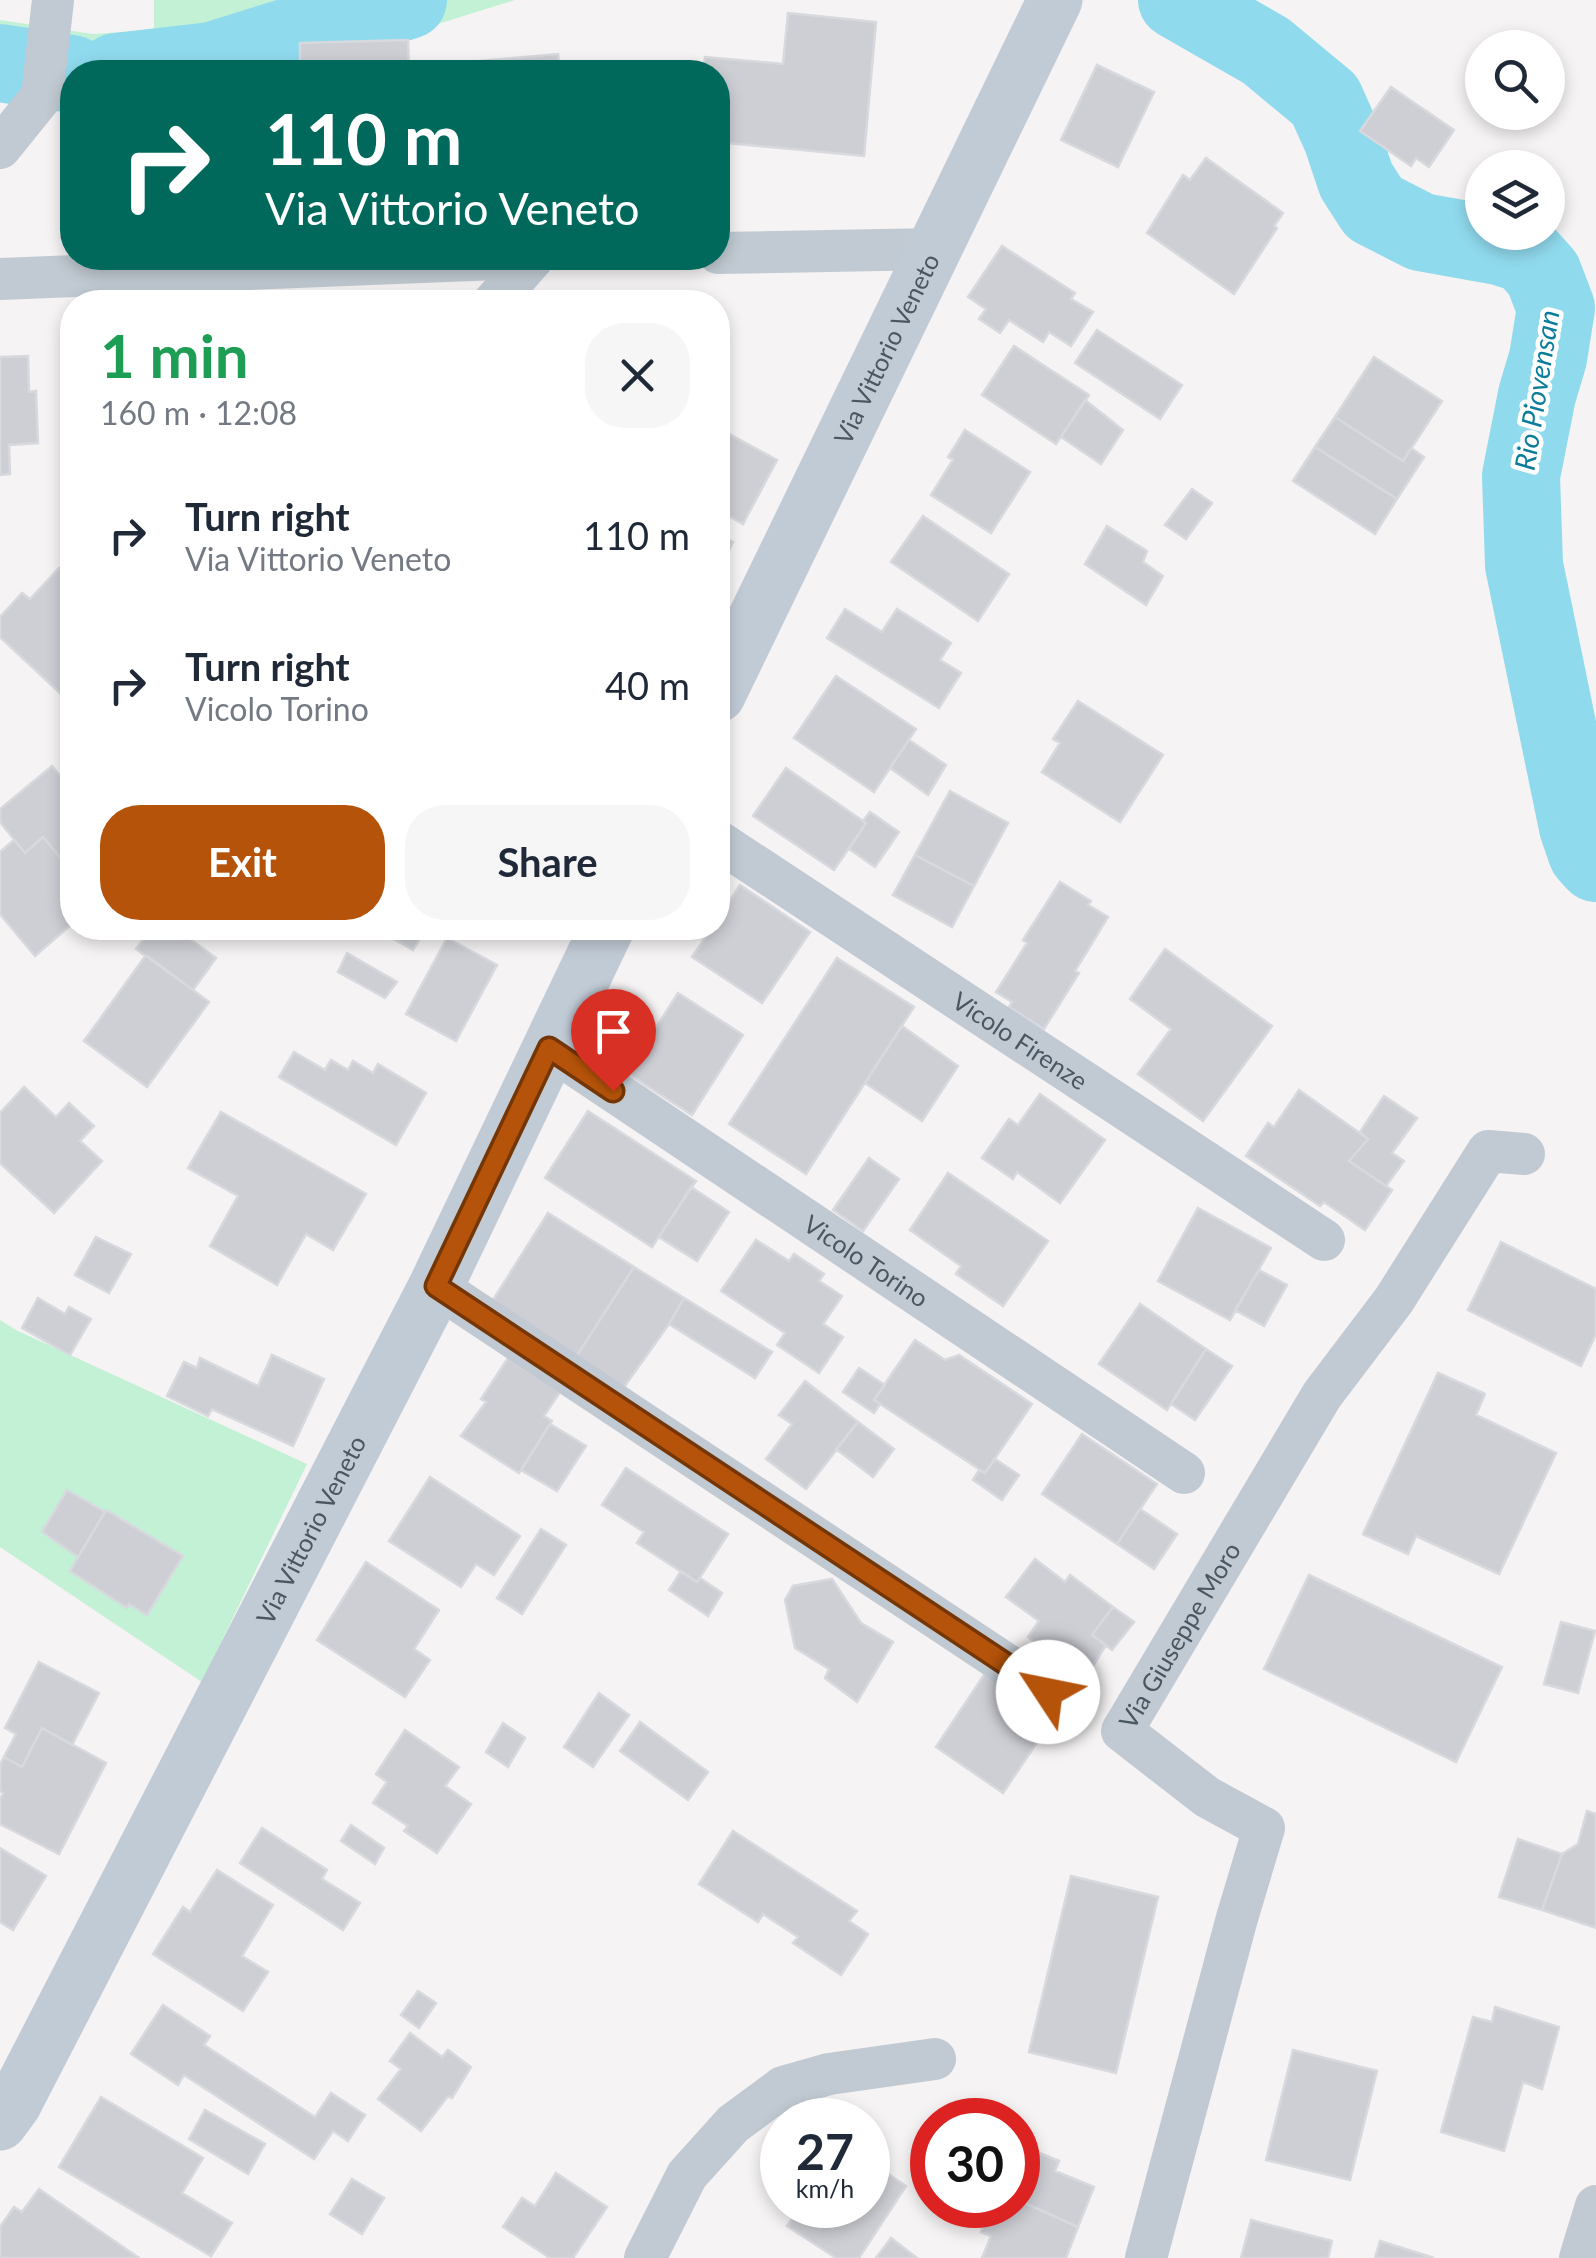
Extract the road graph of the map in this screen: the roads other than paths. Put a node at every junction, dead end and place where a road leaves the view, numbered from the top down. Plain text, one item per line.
1 (53, 0) edge
2 (1055, 0) edge
3 (0, 148) edge
4 (934, 250) junction
5 (730, 253) edge
6 (208, 270) edge
7 (522, 270) edge
8 (0, 278) edge
9 (505, 290) edge
10 (730, 670) edge
11 (730, 848) edge
12 (601, 940) edge
13 (549, 1048) junction
14 (1524, 1154) dead end
15 (1324, 1240) dead end
16 (436, 1286) junction
17 (1184, 1473) dead end
18 (1048, 1692) dead end
19 (935, 2059) dead end
20 (0, 2123) edge
21 (1596, 2206) edge
22 (645, 2258) edge
23 (1146, 2258) edge
24 (1580, 2258) edge

1 - 3 street
2 - 4 street, Via Vittorio Veneto
4 - 5 street
4 - 10 street, Via Vittorio Veneto
6 - 8 street
7 - 9 street
11 - 15 street, Vicolo Firenze
12 - 13 street, Via Vittorio Veneto
13 - 16 street, Via Vittorio Veneto
13 - 17 street, Vicolo Torino
14 - 23 street, Via Giuseppe Moro
16 - 18 street
16 - 20 street, Via Vittorio Veneto
19 - 22 street
21 - 24 street

